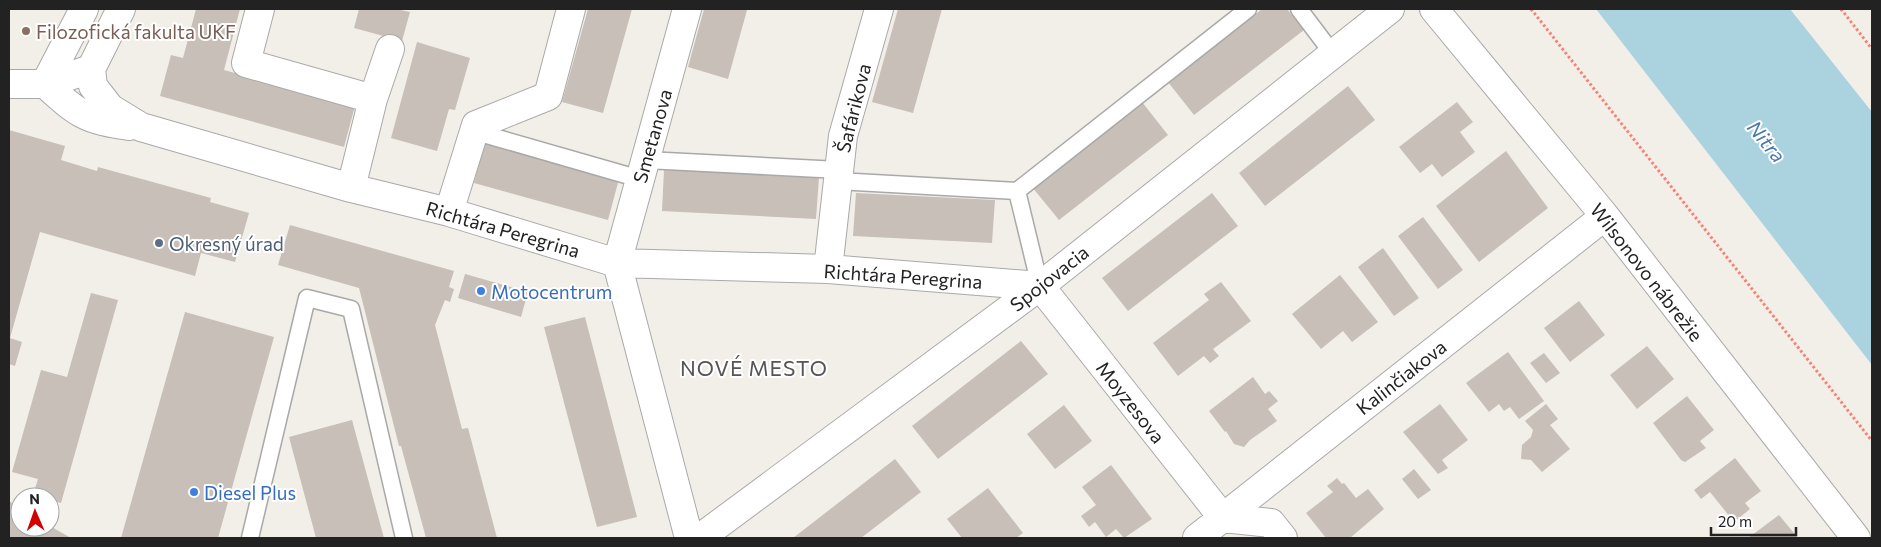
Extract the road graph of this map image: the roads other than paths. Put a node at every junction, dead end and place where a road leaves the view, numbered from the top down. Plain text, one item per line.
1 (84, 9) edge
2 (121, 9) edge
3 (260, 9) edge
4 (571, 9) edge
5 (688, 9) edge
6 (880, 9) edge
7 (1248, 9) edge
8 (1299, 9) edge
9 (1390, 9) edge
10 (1434, 9) edge
11 (390, 49) dead end
12 (1333, 54) junction
13 (91, 69) junction
14 (9, 84) edge
15 (45, 84) junction
16 (373, 99) junction
17 (142, 127) junction
18 (487, 135) dead end
19 (643, 169) junction
20 (838, 176) junction
21 (351, 188) junction
22 (1017, 191) junction
23 (449, 212) junction
24 (1605, 216) junction
25 (617, 263) junction
26 (828, 269) junction
27 (1040, 286) junction
28 (1222, 528) edge
29 (250, 538) edge
30 (404, 538) edge
31 (689, 538) edge
32 (700, 538) edge
33 (1197, 538) edge
34 (1283, 538) edge
35 (1856, 538) edge

1 - 15 street
2 - 13 street
3 - 16 street
4 - 23 street
5 - 19 street, Smetanova
6 - 20 street, Šafárikova
7 - 22 lane
8 - 12 lane
9 - 12 street, Spojovacia
10 - 24 street, Wilsonovo nábrežie
11 - 16 street
12 - 27 street, Spojovacia
13 - 15 street
13 - 17 street, Richtára Peregrina
14 - 15 street
15 - 17 street
16 - 21 street
17 - 21 street, Richtára Peregrina
18 - 19 lane
19 - 20 lane
19 - 25 street, Smetanova
20 - 22 lane
20 - 26 street, Šafárikova
21 - 23 street, Richtára Peregrina
22 - 27 lane
23 - 25 street, Richtára Peregrina
24 - 28 street, Kalinčiakova
24 - 35 street, Wilsonovo nábrežie
25 - 26 street, Richtára Peregrina
25 - 31 street
26 - 27 street, Richtára Peregrina
27 - 28 street, Moyzesova
27 - 32 street, Spojovacia
28 - 33 street, Kalinčiakova
28 - 34 street
29 - 30 lane

